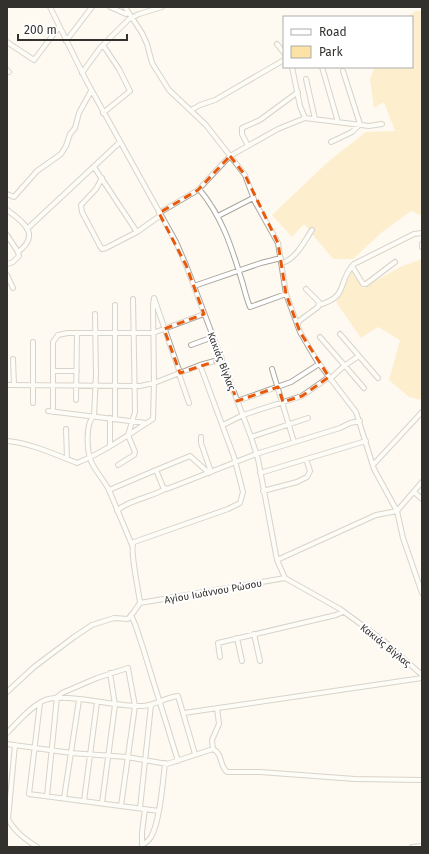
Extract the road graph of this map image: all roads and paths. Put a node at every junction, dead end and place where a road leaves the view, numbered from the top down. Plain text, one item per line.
1 (92, 7) edge
2 (110, 7) edge
3 (125, 7) edge
4 (162, 7) edge
5 (52, 8) edge
6 (127, 13) junction
7 (131, 18) junction
8 (59, 27) junction
9 (66, 41) junction
10 (7, 42) edge
11 (277, 44) dead end
12 (103, 45) junction
13 (283, 52) edge
14 (283, 61) edge
15 (292, 68) edge
16 (322, 68) edge
17 (343, 71) dead end
18 (82, 73) junction
19 (306, 79) dead end
20 (91, 91) junction
21 (298, 92) junction
22 (191, 110) junction
23 (103, 113) junction
24 (305, 118) junction
25 (315, 119) junction
26 (338, 122) junction
27 (360, 124) junction
28 (382, 124) dead end
29 (331, 142) dead end
30 (120, 143) junction
31 (248, 146) junction
32 (230, 156) junction
33 (94, 167) junction
34 (102, 178) junction
35 (199, 189) junction
36 (7, 194) edge
37 (253, 198) junction
38 (7, 210) edge
39 (160, 214) junction
40 (218, 216) junction
41 (27, 229) junction
42 (312, 230) dead end
43 (137, 232) junction
44 (422, 233) edge
45 (7, 235) edge
46 (422, 244) edge
47 (422, 248) edge
48 (18, 252) junction
49 (281, 260) junction
50 (396, 262) dead end
51 (7, 264) edge
52 (352, 266) junction
53 (239, 270) junction
54 (7, 276) edge
55 (194, 286) junction
56 (13, 288) dead end
57 (306, 289) dead end
58 (286, 294) junction
59 (133, 299) dead end
60 (115, 305) dead end
61 (318, 305) junction
62 (95, 314) dead end
63 (204, 314) junction
64 (298, 324) junction
65 (164, 329) junction
66 (77, 333) junction
67 (96, 333) junction
68 (115, 333) junction
69 (134, 333) junction
70 (153, 333) junction
71 (340, 334) dead end
72 (213, 337) junction
73 (320, 337) dead end
74 (33, 342) dead end
75 (191, 345) dead end
76 (359, 356) junction
77 (13, 359) dead end
78 (222, 359) junction
79 (319, 364) junction
80 (200, 366) junction
81 (344, 366) junction
82 (272, 369) dead end
83 (53, 371) junction
84 (77, 371) junction
85 (179, 373) junction
86 (329, 378) junction
87 (378, 378) dead end
88 (154, 383) junction
89 (7, 385) edge
90 (14, 385) junction
91 (33, 385) junction
92 (76, 385) junction
93 (96, 385) junction
94 (52, 386) junction
95 (115, 386) junction
96 (134, 386) junction
97 (278, 387) junction
98 (364, 388) dead end
99 (76, 400) dead end
100 (237, 400) junction
101 (283, 402) junction
102 (33, 403) dead end
103 (189, 403) dead end
104 (48, 411) dead end
105 (53, 412) junction
106 (422, 412) edge
107 (243, 415) junction
108 (94, 416) junction
109 (110, 418) junction
110 (115, 418) junction
111 (308, 418) dead end
112 (133, 421) junction
113 (360, 421) junction
114 (147, 423) junction
115 (289, 424) junction
116 (222, 425) junction
117 (66, 429) dead end
118 (128, 435) junction
119 (201, 437) dead end
120 (251, 437) junction
121 (7, 441) edge
122 (366, 441) junction
123 (294, 442) junction
124 (110, 446) junction
125 (256, 454) junction
126 (90, 457) junction
127 (306, 458) junction
128 (67, 459) junction
129 (236, 462) junction
130 (373, 464) junction
131 (118, 465) dead end
132 (156, 470) junction
133 (210, 472) junction
134 (260, 473) junction
135 (422, 482) edge
136 (165, 489) junction
137 (109, 490) junction
138 (263, 491) junction
139 (414, 492) junction
140 (422, 498) edge
141 (117, 511) junction
142 (397, 511) junction
143 (132, 545) junction
144 (277, 560) junction
145 (285, 578) junction
146 (422, 593) edge
147 (140, 602) junction
148 (343, 612) junction
149 (131, 616) junction
150 (254, 634) junction
151 (237, 638) junction
152 (220, 657) dead end
153 (242, 661) dead end
154 (260, 661) dead end
155 (110, 673) junction
156 (422, 675) edge
157 (422, 678) edge
158 (7, 692) edge
159 (57, 697) junction
160 (79, 700) junction
161 (159, 700) junction
162 (96, 702) junction
163 (40, 703) junction
164 (115, 705) junction
165 (151, 705) junction
166 (135, 706) junction
167 (217, 708) junction
168 (184, 713) junction
169 (7, 734) edge
170 (7, 744) edge
171 (15, 745) junction
172 (34, 748) junction
173 (213, 749) junction
174 (52, 750) junction
175 (71, 753) junction
176 (90, 754) junction
177 (195, 754) junction
178 (109, 756) junction
179 (127, 757) junction
180 (146, 761) junction
181 (178, 761) junction
182 (165, 763) junction
183 (422, 780) edge
184 (47, 796) junction
185 (64, 798) junction
186 (84, 801) junction
187 (102, 803) junction
188 (122, 806) junction
189 (140, 808) junction
190 (146, 809) junction
191 (159, 811) junction
192 (142, 846) edge
193 (422, 846) edge
194 (37, 847) edge
195 (412, 847) edge

1 - 9 street
2 - 6 street
3 - 6 street
4 - 7 street
5 - 8 street, Κακιάς Βίγλας
6 - 7 street
7 - 12 street
7 - 22 street
8 - 9 street, Κακιάς Βίγλας
8 - 10 street
9 - 18 street, Κακιάς Βίγλας
11 - 13 street
12 - 18 street
12 - 23 street
14 - 22 street
15 - 21 street
16 - 26 street
17 - 27 street
18 - 20 street, Κακιάς Βίγλας
19 - 25 street
20 - 23 street, Κακιάς Βίγλας
20 - 36 street
21 - 24 street
21 - 31 street
22 - 32 street
23 - 30 street, Κακιάς Βίγλας
24 - 25 street
24 - 31 street
25 - 26 street
26 - 27 street
27 - 28 street
27 - 29 street
30 - 33 street
30 - 39 street, Κακιάς Βίγλας
31 - 32 street
32 - 35 street
32 - 37 street
33 - 34 street
33 - 41 street
34 - 43 street
34 - 43 street
35 - 39 street
35 - 40 street
37 - 40 street
37 - 49 street
38 - 41 street
39 - 43 street
39 - 55 street, Κακιάς Βίγλας
40 - 53 street
41 - 48 street
42 - 49 street
44 - 52 street
45 - 48 street
46 - 47 street
48 - 51 street
49 - 53 street
49 - 58 street
50 - 52 street
52 - 61 street
53 - 55 street
53 - 58 street
54 - 56 street
55 - 63 street, Κακιάς Βίγλας
57 - 61 street
58 - 64 street
59 - 69 street
60 - 68 street
61 - 64 street
62 - 67 street
63 - 65 street
63 - 72 street, Κακιάς Βίγλας
64 - 79 street
65 - 70 street
65 - 70 street
65 - 85 street
66 - 67 street
66 - 83 street
66 - 84 street
67 - 68 street
67 - 93 street
68 - 69 street
68 - 95 street
69 - 70 street
69 - 96 street
70 - 88 street
71 - 76 street
72 - 75 street
72 - 78 street, Κακιάς Βίγλας
73 - 81 street
74 - 91 street
76 - 81 street
76 - 87 street
77 - 90 street
78 - 80 street
78 - 100 street, Κακιάς Βίγλας
79 - 86 street
79 - 97 street
80 - 85 street
80 - 116 street
81 - 86 street
81 - 98 street
82 - 97 street
83 - 84 street
83 - 94 street
84 - 92 street
85 - 88 street
85 - 103 street
86 - 101 street
86 - 113 street
88 - 96 street
88 - 114 street
89 - 90 street
90 - 91 street
91 - 94 street
91 - 102 street
92 - 93 street
92 - 94 street
92 - 99 street
93 - 95 street
93 - 108 street
94 - 105 street
95 - 96 street
95 - 110 street
96 - 112 street
97 - 100 street
97 - 101 street
100 - 107 street, Κακιάς Βίγλας
101 - 107 street
101 - 115 street
104 - 105 street
105 - 108 street
106 - 130 street
107 - 116 street
107 - 120 street, Κακιάς Βίγλας
108 - 109 street
108 - 126 street
109 - 110 street
109 - 124 street
110 - 112 street
111 - 115 street
112 - 114 street
112 - 118 street
113 - 122 street
113 - 123 street
114 - 118 street
115 - 120 street
115 - 123 street
116 - 129 street
117 - 128 street
118 - 124 street
118 - 131 street
119 - 133 street
120 - 125 street, Κακιάς Βίγλας
121 - 128 street
122 - 127 street
122 - 130 street
123 - 125 street
124 - 126 street
125 - 129 street
125 - 134 street, Κακιάς Βίγλας
126 - 128 street
126 - 137 street
127 - 134 street
127 - 138 street
129 - 133 street
129 - 143 street
130 - 142 street
132 - 133 street
132 - 136 street
132 - 137 street
133 - 136 street
134 - 138 street, Κακιάς Βίγλας
135 - 139 street
136 - 141 street
137 - 141 street
138 - 144 street, Κακιάς Βίγλας
139 - 140 street
139 - 142 street
141 - 143 street
142 - 144 street
142 - 146 street
143 - 147 street
144 - 145 street, Κακιάς Βίγλας
145 - 147 street, Αγίου Ιωάννου Ρώσου
145 - 148 street, Κακιάς Βίγλας
147 - 149 street
148 - 150 street
148 - 156 street, Κακιάς Βίγλας
149 - 158 street
149 - 161 street
150 - 151 street
150 - 154 street
151 - 152 street
151 - 153 street
155 - 159 street
155 - 164 street
155 - 166 street
157 - 167 street
159 - 160 street
159 - 163 street
159 - 174 street
160 - 162 street
160 - 175 street
161 - 165 street
161 - 168 street
161 - 181 street
162 - 164 street
162 - 176 street
163 - 169 street
163 - 172 street
164 - 166 street
164 - 178 street
165 - 166 street
165 - 180 street
166 - 179 street
167 - 168 street
167 - 173 street
168 - 177 street
170 - 171 street
171 - 172 street
171 - 194 street
172 - 174 street
172 - 184 street
173 - 177 street
173 - 183 street
174 - 175 street
174 - 184 street
175 - 176 street
175 - 185 street
176 - 178 street
176 - 186 street
177 - 181 street
178 - 179 street
178 - 187 street
179 - 180 street
179 - 188 street
180 - 182 street
180 - 189 street
181 - 182 street
182 - 191 street
184 - 185 street
185 - 186 street
186 - 187 street
187 - 188 street
188 - 189 street
189 - 190 street
190 - 191 street
190 - 192 street
191 - 192 street
193 - 195 street

